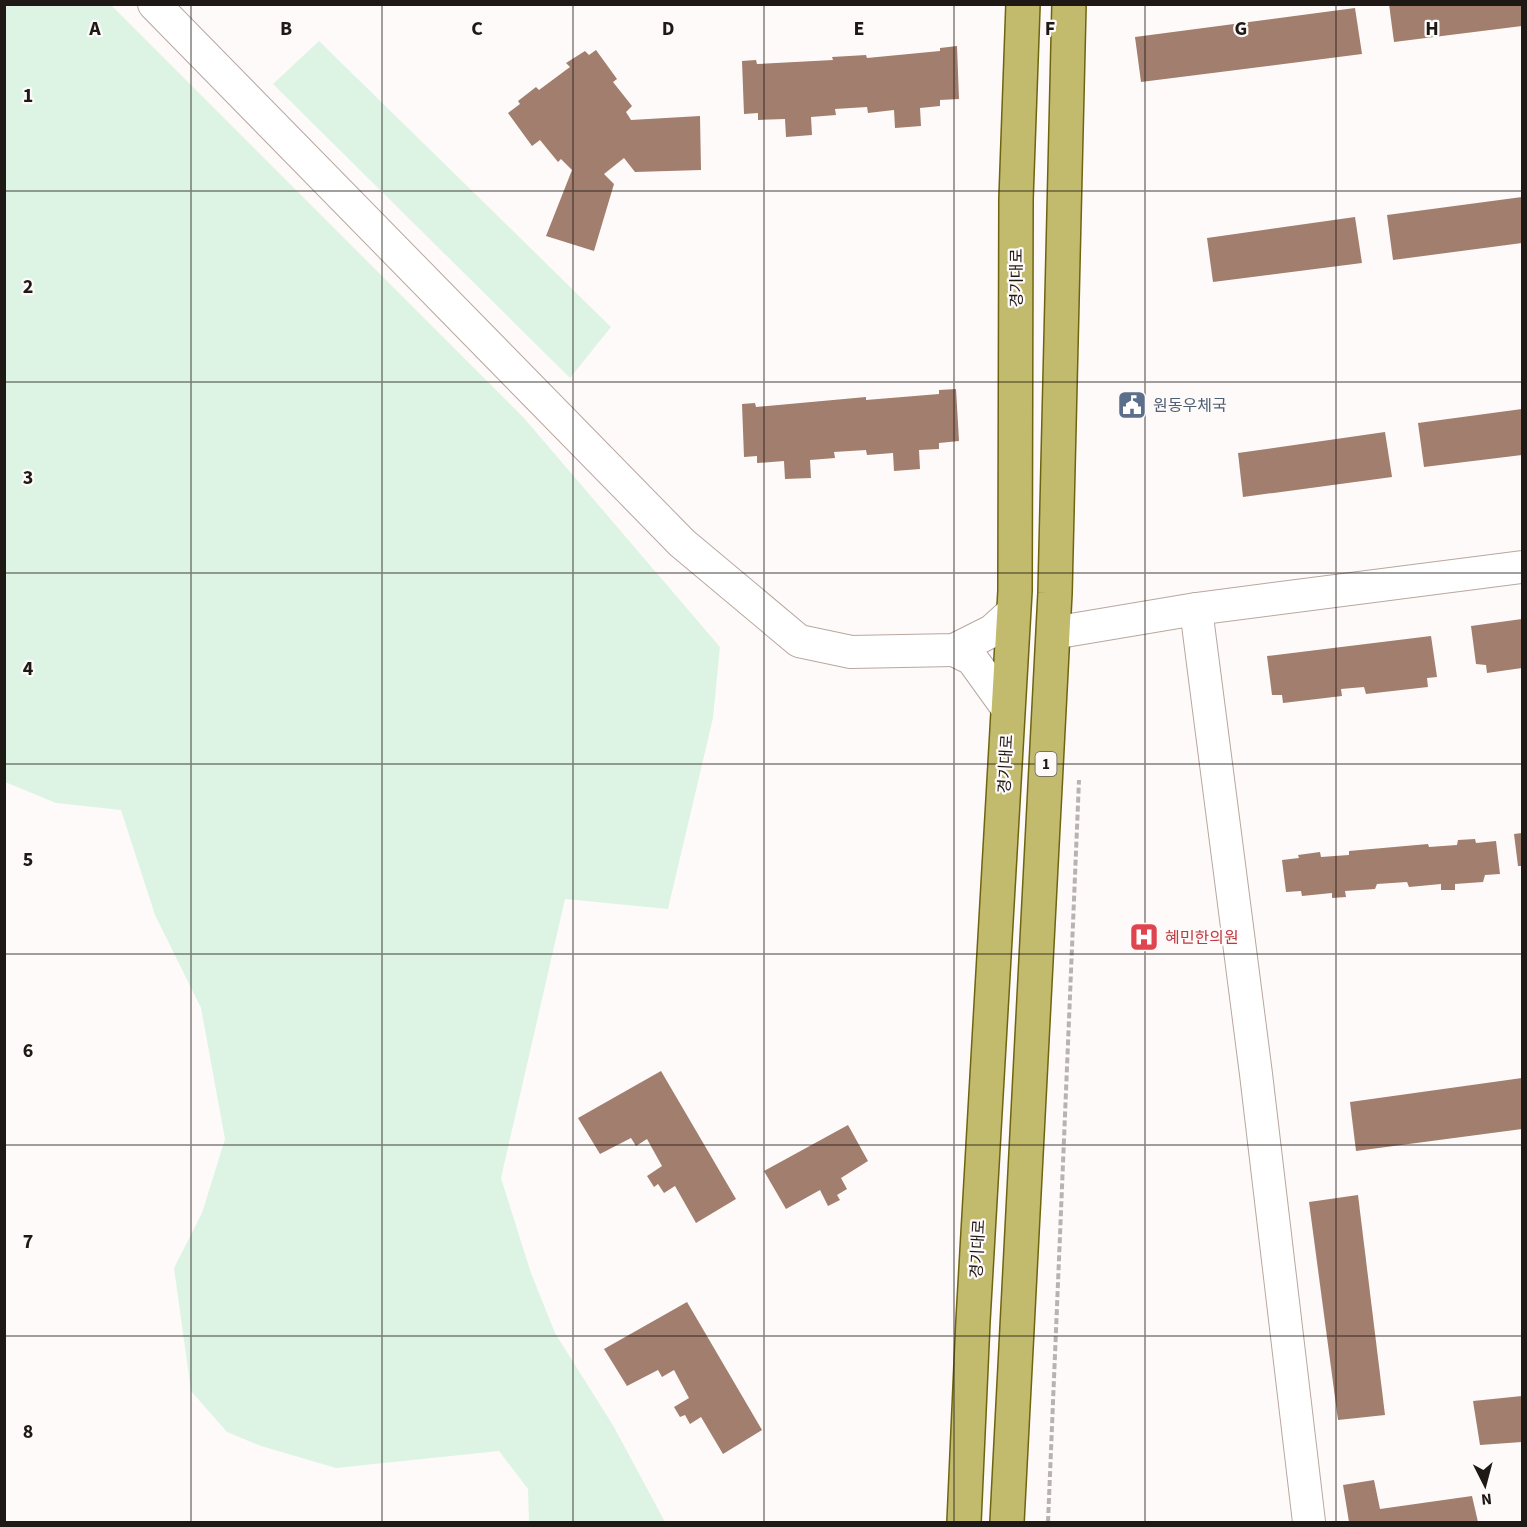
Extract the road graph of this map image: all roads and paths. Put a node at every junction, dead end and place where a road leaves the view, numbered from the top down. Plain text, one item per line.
1 (154, 4) edge
2 (1023, 4) edge
3 (1069, 4) edge
4 (1522, 567) edge
5 (1196, 609) junction
6 (1014, 611) junction
7 (1053, 633) junction
8 (954, 650) junction
9 (1008, 709) junction
10 (964, 1522) edge
11 (1007, 1522) edge
12 (1309, 1522) edge

1 - 8 street
2 - 6 main road, 경기대로
3 - 7 main road, 1
4 - 5 street
5 - 7 street
5 - 12 street
6 - 8 street
6 - 9 main road, 경기대로
7 - 11 main road, 1
8 - 9 street
9 - 10 main road, 경기대로

